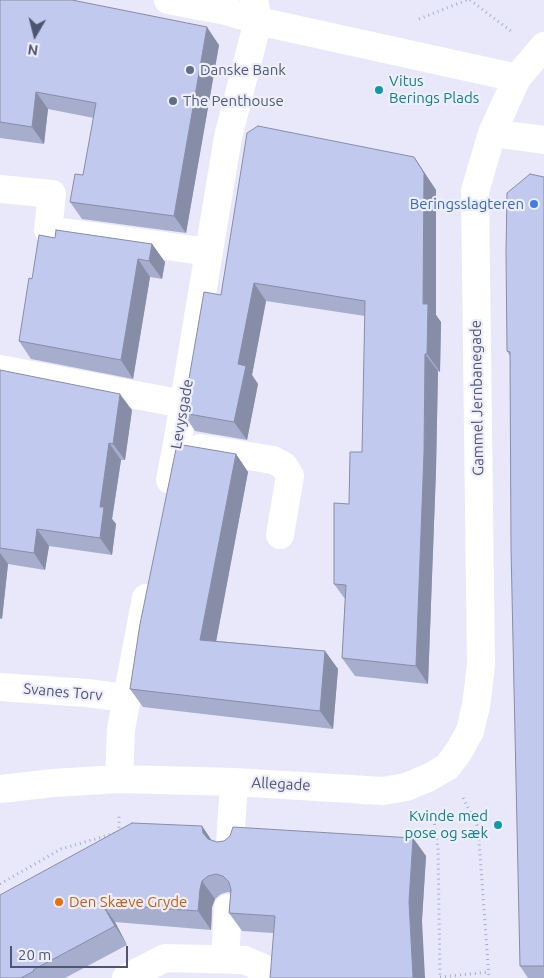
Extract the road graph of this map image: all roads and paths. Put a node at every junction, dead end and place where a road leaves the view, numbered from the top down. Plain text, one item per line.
1 (168, 0) edge
2 (470, 0) edge
3 (256, 11) edge
4 (541, 49) edge
5 (517, 78) junction
6 (492, 133) junction
7 (544, 140) edge
8 (0, 189) edge
9 (209, 252) junction
10 (0, 369) edge
11 (183, 404) junction
12 (177, 444) junction
13 (166, 501) edge
14 (280, 535) dead end
15 (150, 576) edge
16 (0, 687) edge
17 (126, 698) junction
18 (438, 773) junction
19 (119, 779) junction
20 (234, 782) junction
21 (0, 789) edge
22 (230, 845) edge
23 (1, 882) edge
24 (228, 908) edge
25 (225, 959) junction
26 (190, 968) edge
27 (489, 972) junction
28 (440, 977) edge
29 (126, 978) edge
30 (262, 978) edge
31 (489, 978) edge

1 - 3 street
2 - 4 path
3 - 5 street
3 - 9 street, Levysgade
4 - 5 street
5 - 6 street
6 - 7 street
6 - 18 street, Gammel Jernbanegade
8 - 9 street
9 - 11 street, Levysgade
10 - 11 street
11 - 12 street, Levysgade
12 - 13 street, Levysgade
12 - 14 street
15 - 17 street
16 - 17 street, Svanes Torv
17 - 19 street
18 - 20 street, Allegade
18 - 27 path
18 - 28 path
19 - 20 street, Allegade
19 - 21 street, Allegade
19 - 23 path
20 - 22 street
24 - 25 street
25 - 26 street
25 - 30 street
26 - 29 street
27 - 28 path
27 - 31 path

